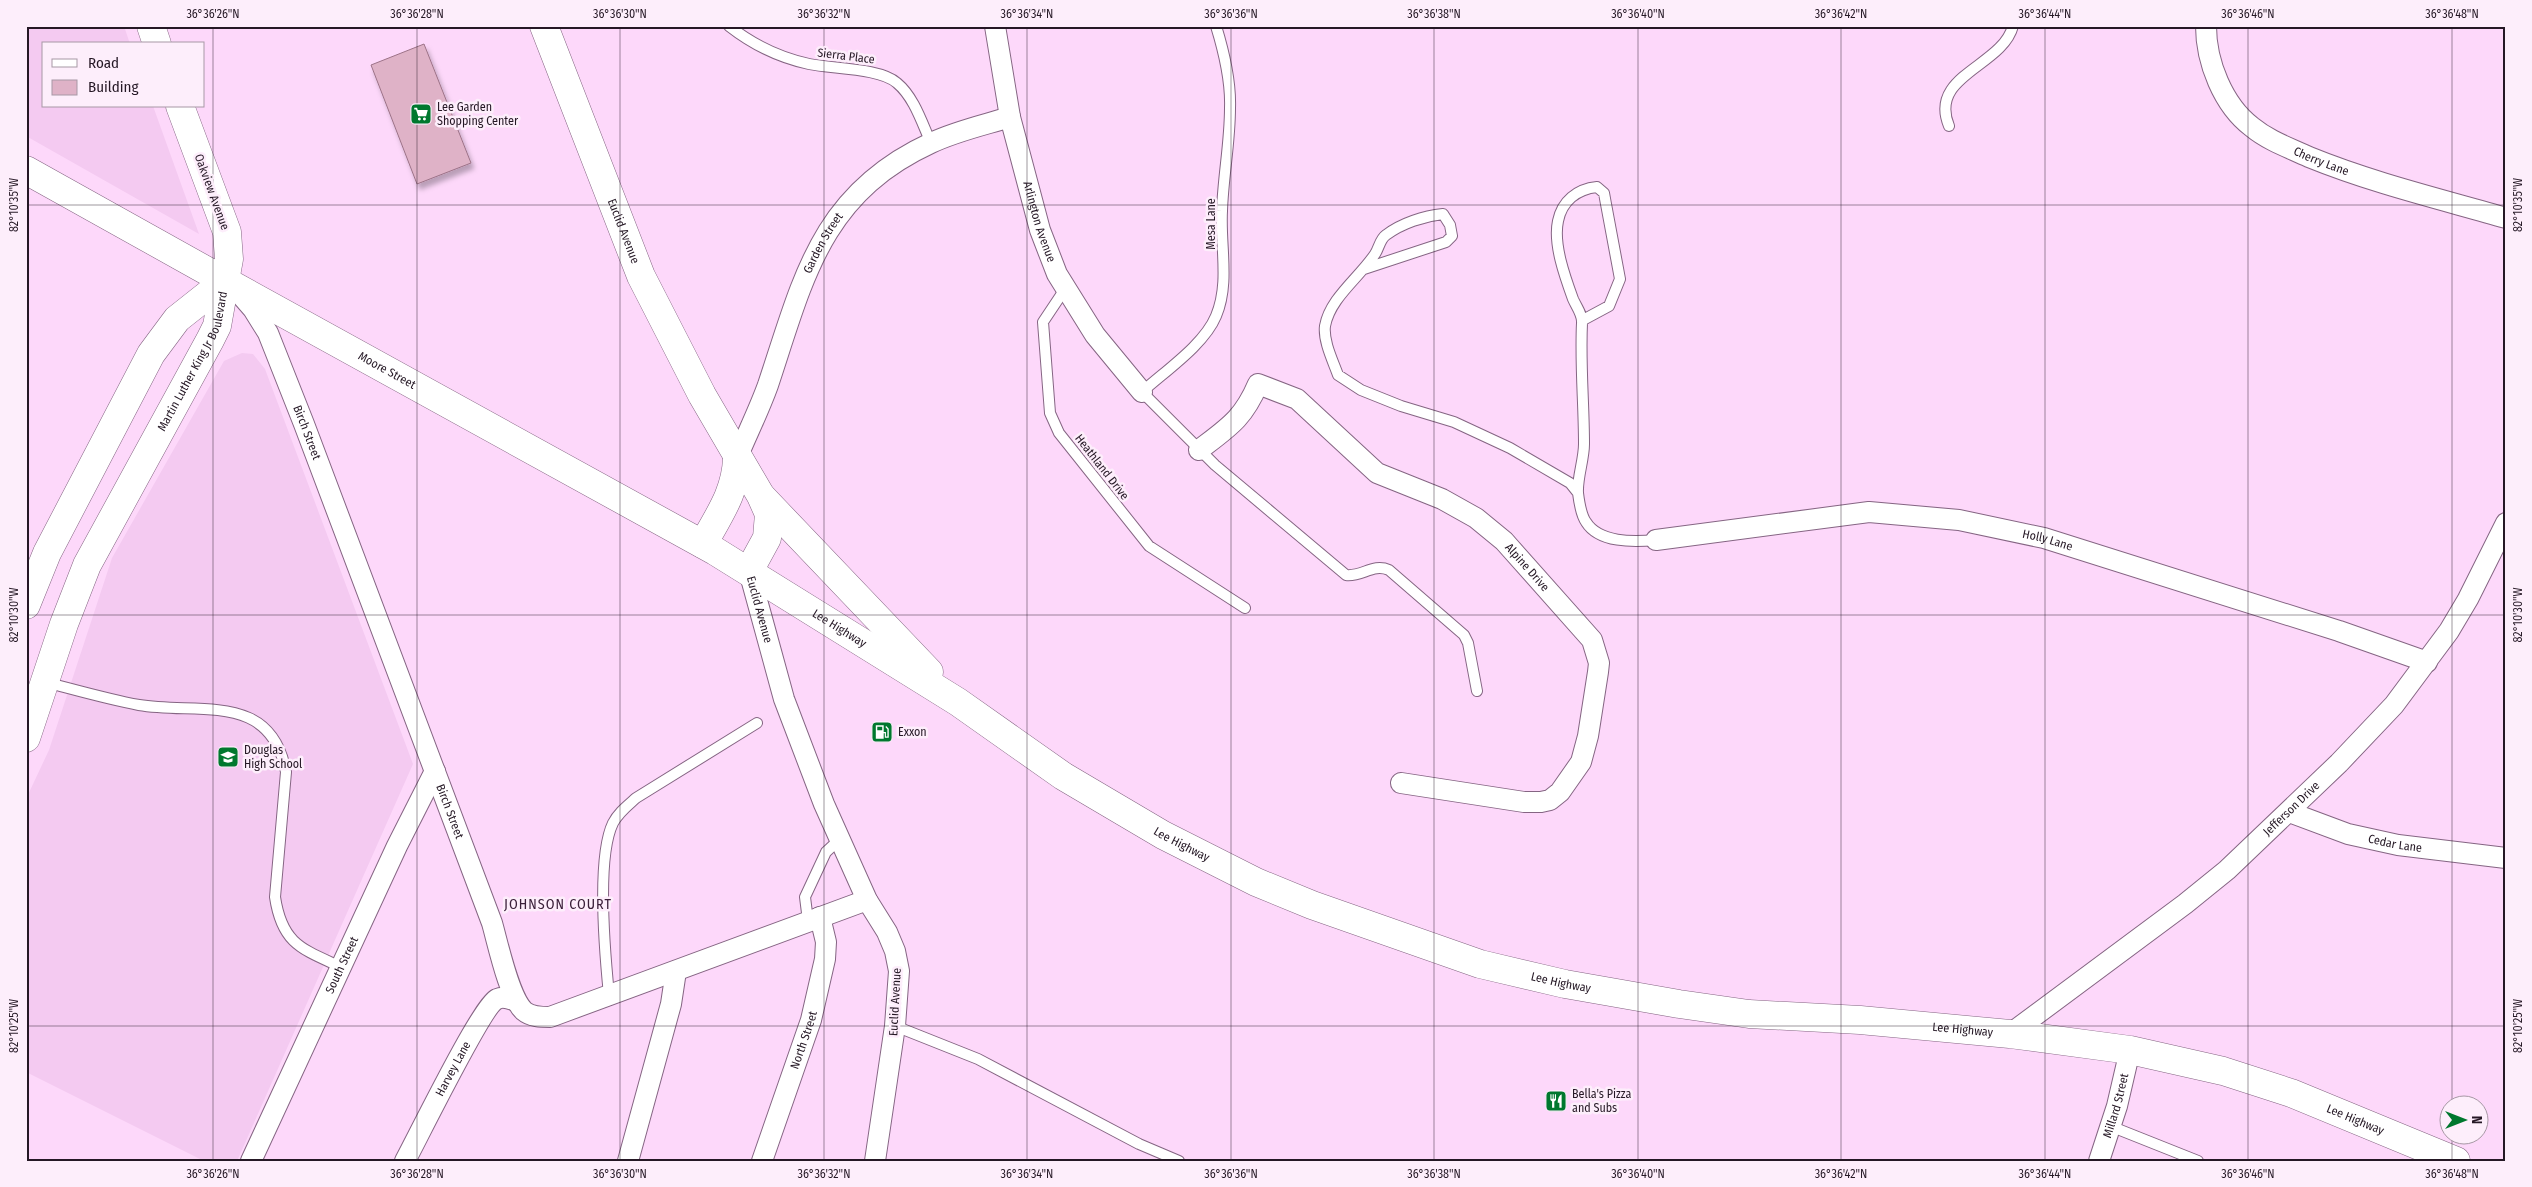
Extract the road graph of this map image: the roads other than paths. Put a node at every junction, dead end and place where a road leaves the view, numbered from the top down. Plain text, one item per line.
1 (151, 26) edge
2 (544, 26) edge
3 (730, 26) edge
4 (995, 26) edge
5 (1216, 26) edge
6 (2013, 26) edge
7 (2206, 26) edge
8 (156, 42) edge
9 (181, 108) edge
10 (1010, 117) junction
11 (1949, 126) dead end
12 (931, 143) junction
13 (26, 170) edge
14 (2506, 218) edge
15 (1364, 269) junction
16 (226, 281) junction
17 (1065, 289) junction
18 (1583, 320) junction
19 (1142, 392) junction
20 (1200, 450) junction
21 (737, 458) junction
22 (1578, 493) junction
23 (761, 496) junction
24 (2506, 523) edge
25 (1656, 540) joint
26 (703, 544) junction
27 (749, 571) junction
28 (26, 605) edge
29 (1245, 608) dead end
30 (2427, 662) junction
31 (44, 682) junction
32 (1477, 691) dead end
33 (958, 702) junction
34 (757, 723) dead end
35 (26, 738) edge
36 (435, 771) junction
37 (1401, 783) dead end
38 (2289, 812) junction
39 (839, 840) junction
40 (2506, 858) edge
41 (866, 900) junction
42 (814, 919) junction
43 (341, 967) junction
44 (676, 971) junction
45 (609, 995) junction
46 (516, 1002) junction
47 (896, 1026) junction
48 (2010, 1034) junction
49 (2130, 1050) junction
50 (2110, 1126) junction
51 (250, 1161) edge
52 (405, 1161) edge
53 (628, 1161) edge
54 (762, 1161) edge
55 (874, 1161) edge
56 (1179, 1161) edge
57 (2099, 1161) edge
58 (2198, 1161) edge
59 (2456, 1161) edge

1 - 8 main road
2 - 21 main road, Euclid Avenue
3 - 12 lane, Sierra Place
4 - 10 street, Arlington Avenue
5 - 19 lane, Mesa Lane
6 - 11 lane
7 - 14 street, Cherry Lane
9 - 16 main road, Oakview Avenue
10 - 12 street, Garden Street
10 - 17 street, Arlington Avenue
12 - 21 street, Garden Street
13 - 16 main road, Moore Street
15 - 15 lane
15 - 22 lane
16 - 26 main road, Moore Street
16 - 28 main road, Martin Luther King Jr Boulevard
16 - 31 main road, Martin Luther King Jr Boulevard
16 - 36 street, Birch Street
17 - 19 street, Arlington Avenue
17 - 29 lane, Heathland Drive
18 - 18 lane
18 - 22 lane
19 - 20 lane
20 - 32 lane
20 - 37 street, Alpine Drive
21 - 23 main road, Euclid Avenue
21 - 26 main road
22 - 25 lane
23 - 27 main road, Euclid Avenue
23 - 33 main road
24 - 30 street, Jefferson Drive
25 - 30 street, Holly Lane
26 - 27 main road, Moore Street
27 - 33 main road, Lee Highway
27 - 39 street, Euclid Avenue
30 - 38 street, Jefferson Drive
31 - 35 main road, Martin Luther King Jr Boulevard
31 - 43 lane
33 - 48 main road, Lee Highway
34 - 45 lane
36 - 43 street, South Street
36 - 46 street, Birch Street
38 - 40 street, Cedar Lane
38 - 48 street, Jefferson Drive
39 - 41 street, Euclid Avenue
39 - 42 lane
41 - 42 street
41 - 47 street, Euclid Avenue
42 - 44 street
42 - 54 street, North Street
43 - 51 street, South Street
44 - 45 street
44 - 53 street
45 - 46 street
46 - 52 street, Harvey Lane
47 - 55 street, Euclid Avenue
47 - 56 lane
48 - 49 main road, Lee Highway
49 - 50 street, Millard Street
49 - 59 main road, Lee Highway
50 - 57 street, Millard Street
50 - 58 lane

